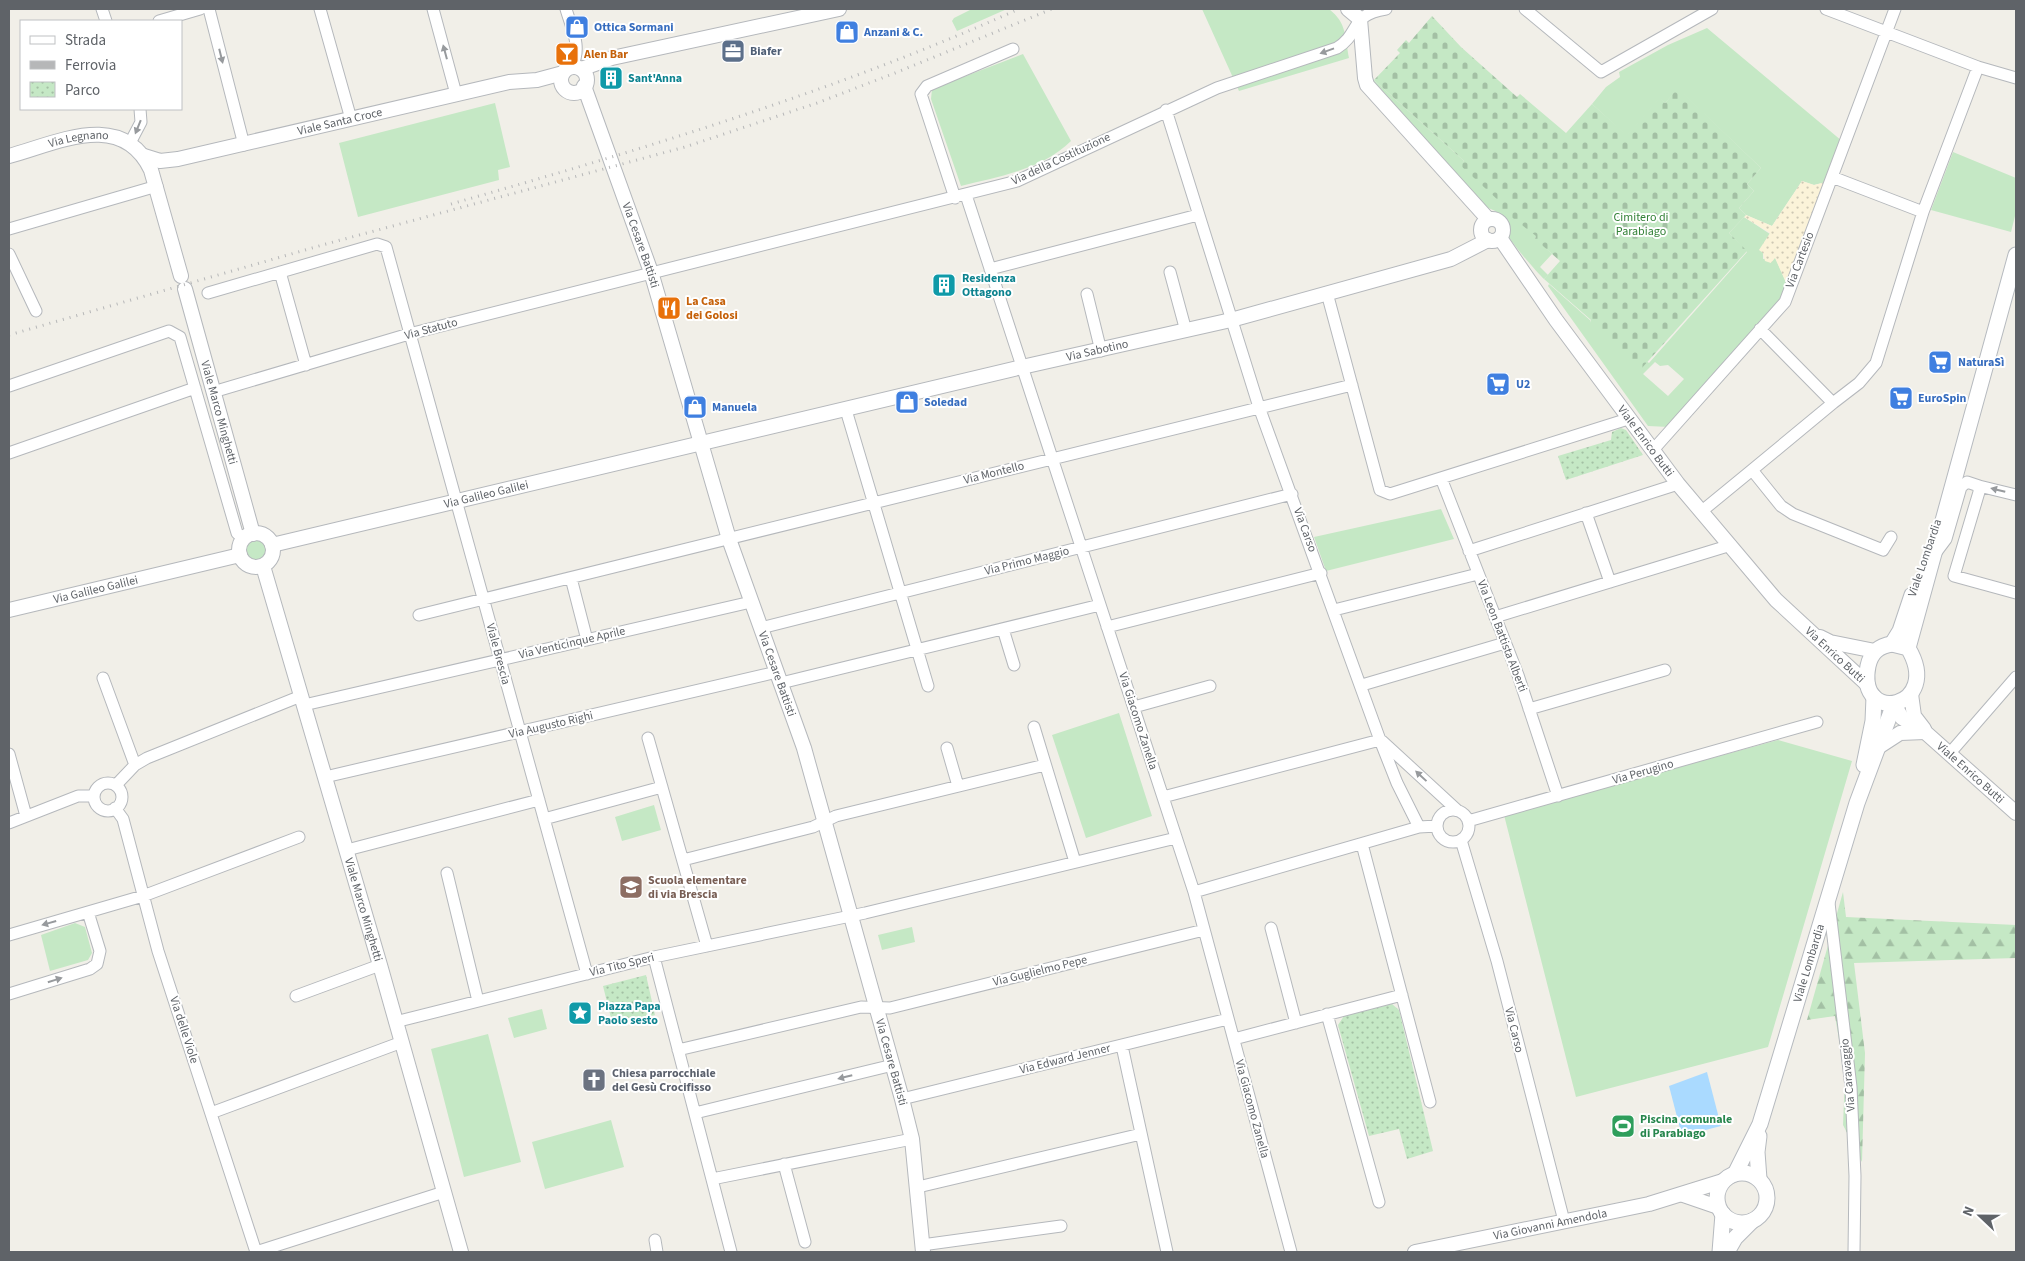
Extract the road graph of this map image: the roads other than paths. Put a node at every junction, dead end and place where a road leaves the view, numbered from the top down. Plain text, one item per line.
1 (200, 9) edge
2 (209, 9) edge
3 (320, 9) edge
4 (433, 9) edge
5 (566, 9) edge
6 (839, 9) edge
7 (1348, 9) edge
8 (1386, 9) edge
9 (1525, 9) edge
10 (1712, 9) edge
11 (1826, 9) edge
12 (1895, 9) edge
13 (1360, 19) junction
14 (162, 20) edge
15 (1886, 32) junction
16 (1013, 49) dead end
17 (1978, 67) junction
18 (2016, 78) edge
19 (575, 80) junction
20 (456, 94) junction
21 (140, 110) edge
22 (1166, 110) junction
23 (351, 119) junction
24 (130, 143) junction
25 (244, 145) junction
26 (9, 156) edge
27 (144, 156) junction
28 (1832, 177) junction
29 (157, 186) junction
30 (960, 196) junction
31 (1923, 212) junction
32 (1198, 215) junction
33 (1488, 219) junction
34 (9, 229) edge
35 (1494, 239) junction
36 (9, 254) edge
37 (2016, 255) edge
38 (990, 269) junction
39 (280, 272) junction
40 (652, 272) junction
41 (1170, 272) dead end
42 (208, 293) dead end
43 (1327, 293) junction
44 (1087, 294) dead end
45 (36, 311) dead end
46 (1231, 320) junction
47 (1760, 329) junction
48 (1186, 331) junction
49 (409, 334) junction
50 (1101, 350) junction
51 (306, 365) junction
52 (1022, 367) junction
53 (9, 386) edge
54 (1352, 386) junction
55 (195, 388) junction
56 (213, 392) junction
57 (1832, 403) junction
58 (1259, 407) junction
59 (846, 410) junction
60 (1628, 419) junction
61 (700, 445) junction
62 (1653, 450) junction
63 (9, 453) edge
64 (1052, 459) junction
65 (1752, 470) junction
66 (1955, 471) junction
67 (1441, 478) junction
68 (1678, 484) junction
69 (1979, 486) junction
70 (1292, 494) junction
71 (2016, 495) edge
72 (456, 502) junction
73 (874, 503) junction
74 (1702, 512) junction
75 (1586, 513) junction
76 (248, 536) junction
77 (1891, 537) dead end
78 (729, 538) junction
79 (272, 545) junction
80 (1731, 545) junction
81 (1081, 547) junction
82 (1469, 551) junction
83 (240, 555) junction
84 (1932, 556) junction
85 (263, 566) junction
86 (1321, 573) junction
87 (1478, 574) junction
88 (571, 578) junction
89 (1610, 582) junction
90 (901, 592) junction
91 (2016, 598) edge
92 (483, 599) junction
93 (751, 602) junction
94 (1100, 605) junction
95 (9, 610) edge
96 (1334, 610) junction
97 (418, 615) dead end
98 (1495, 617) junction
99 (1107, 627) junction
100 (761, 628) junction
101 (1003, 629) junction
102 (1809, 632) junction
103 (586, 640) junction
104 (1505, 643) junction
105 (1892, 644) junction
106 (1908, 648) junction
107 (918, 650) junction
108 (1875, 651) junction
109 (500, 660) junction
110 (1014, 665) dead end
111 (1665, 670) dead end
112 (103, 678) dead end
113 (779, 678) junction
114 (2016, 678) edge
115 (1362, 685) junction
116 (928, 686) dead end
117 (1210, 686) dead end
118 (2007, 688) junction
119 (1871, 691) junction
120 (1911, 694) junction
121 (2016, 696) edge
122 (303, 701) junction
123 (1894, 704) junction
124 (1134, 707) junction
125 (1529, 709) junction
126 (1817, 722) dead end
127 (1034, 727) dead end
128 (520, 732) junction
129 (1926, 732) junction
130 (648, 738) dead end
131 (1380, 740) junction
132 (1880, 746) junction
133 (947, 748) dead end
134 (1950, 753) junction
135 (9, 754) edge
136 (135, 765) junction
137 (1045, 765) junction
138 (325, 777) junction
139 (116, 786) junction
140 (958, 786) junction
141 (662, 787) junction
142 (94, 796) junction
143 (1163, 796) junction
144 (1558, 796) junction
145 (539, 800) junction
146 (1857, 803) junction
147 (115, 808) junction
148 (1457, 810) junction
149 (2016, 813) edge
150 (26, 816) junction
151 (544, 819) junction
152 (825, 822) junction
153 (1468, 822) junction
154 (9, 823) edge
155 (1437, 826) junction
156 (1419, 827) junction
157 (299, 837) dead end
158 (1176, 838) junction
159 (1461, 840) junction
160 (1362, 844) junction
161 (347, 850) junction
162 (683, 860) junction
163 (1075, 862) junction
164 (447, 873) dead end
165 (1194, 892) junction
166 (143, 896) junction
167 (1828, 899) junction
168 (88, 912) junction
169 (851, 916) junction
170 (1271, 928) dead end
171 (1204, 930) junction
172 (9, 935) edge
173 (707, 946) junction
174 (654, 957) junction
175 (380, 965) junction
176 (587, 974) junction
177 (9, 994) edge
178 (1402, 995) junction
179 (296, 996) dead end
180 (478, 1001) junction
181 (876, 1008) junction
182 (1327, 1014) junction
183 (1228, 1019) junction
184 (395, 1022) junction
185 (1296, 1023) junction
186 (1234, 1039) junction
187 (402, 1042) junction
188 (1122, 1046) junction
189 (678, 1050) junction
190 (893, 1065) junction
191 (902, 1099) junction
192 (1430, 1102) dead end
193 (211, 1113) junction
194 (695, 1113) junction
195 (1760, 1124) junction
196 (1141, 1134) junction
197 (912, 1139) junction
198 (784, 1164) junction
199 (1729, 1177) junction
200 (712, 1179) junction
201 (1759, 1180) junction
202 (918, 1187) junction
203 (444, 1192) junction
204 (1683, 1195) junction
205 (1379, 1202) dead end
206 (1721, 1210) junction
207 (1752, 1220) junction
208 (1564, 1221) junction
209 (1061, 1226) dead end
210 (655, 1240) dead end
211 (805, 1242) dead end
212 (923, 1249) edge
213 (256, 1252) edge
214 (461, 1252) edge
215 (657, 1252) edge
216 (731, 1252) edge
217 (1167, 1252) edge
218 (1291, 1252) edge
219 (1415, 1252) edge
220 (1720, 1252) edge
221 (1727, 1252) edge
222 (1854, 1252) edge

1 - 14 street
2 -> 25 street
3 - 23 street
20 -> 4 street
5 - 19 street
6 - 19 street
7 - 13 street
8 - 13 street
9 - 10 street
11 - 15 street
12 - 15 street, Via Cartesio
13 -> 22 street, Via della Costituzione
13 - 33 street
15 - 17 street
15 - 28 street, Via Cartesio
16 - 30 street, Via Giacomo Zanella
17 - 18 street
17 - 31 street
19 - 20 street, Viale Santa Croce
19 - 40 street, Via Cesare Battisti
20 - 23 street, Viale Santa Croce
21 -> 24 street
22 - 30 street, Via della Costituzione
22 - 32 street, Via Carso
23 - 25 street, Viale Santa Croce
24 - 26 street, Via Legnano
24 - 27 street, Via Legnano
25 - 27 street, Viale Santa Croce
27 - 29 street, Viale Marco Minghetti
28 - 31 street
28 - 47 street, Via Cartesio
29 - 34 street
29 - 56 street, Viale Marco Minghetti
30 - 38 street, Via Giacomo Zanella
30 - 40 street, Via della Costituzione
31 - 57 street
32 - 38 street
32 - 46 street, Via Carso
33 - 35 street
33 - 35 street
35 - 43 street, Via Sabotino
35 - 60 street, Viale Enrico Butti
36 - 45 street
37 - 66 main road, Viale Lombardia
38 - 52 street, Via Giacomo Zanella
39 - 42 street
39 - 49 street, Viale Brescia
39 - 51 street
40 - 49 street, Via Statuto
40 - 61 street, Via Cesare Battisti
41 - 48 street
43 - 46 street, Via Sabotino
43 - 54 street
44 - 50 street
46 - 48 street, Via Sabotino
46 - 58 street, Via Carso
47 - 57 street
47 - 62 street, Via Cartesio
48 - 50 street, Via Sabotino
49 - 51 street, Via Statuto
49 - 72 street, Viale Brescia
50 - 52 street, Via Sabotino
51 - 56 street, Via Statuto
52 - 59 street, Via Sabotino
52 - 64 street, Via Giacomo Zanella
53 - 55 street
54 - 58 street, Via Montello
54 - 67 street
55 - 63 street
55 - 76 street
56 - 76 street, Viale Marco Minghetti
57 - 65 street
58 - 64 street, Via Montello
58 - 70 street, Via Carso
59 - 61 street, Via Sabotino
59 - 73 street
60 - 62 street, Viale Enrico Butti
60 - 67 street
61 - 72 street, Via Galileo Galilei
61 - 78 street, Via Cesare Battisti
62 - 68 street, Viale Enrico Butti
64 - 73 street, Via Montello
64 - 81 street, Via Giacomo Zanella
65 - 74 street
65 - 77 street
66 - 84 main road, Viale Lombardia
66 - 105 main road, Viale Lombardia
67 - 82 street, Via Leon Battista Alberti
68 - 74 street, Viale Enrico Butti
68 - 75 street
71 -> 69 street
69 - 84 street
69 - 91 street
70 - 81 street, Via Primo Maggio
70 - 86 street, Via Carso
72 - 79 street, Via Galileo Galilei
72 - 92 street, Viale Brescia
73 - 78 street, Via Montello
73 - 90 street
74 - 80 street, Viale Enrico Butti
75 - 82 street
75 - 89 street
76 - 79 street
76 - 83 street
78 - 88 street, Via Montello
78 - 93 street, Via Cesare Battisti
79 - 85 street
80 - 89 street
80 - 102 street, Viale Enrico Butti
81 - 90 street, Via Primo Maggio
81 - 94 street, Via Giacomo Zanella
82 - 87 street, Via Leon Battista Alberti
83 - 85 street
83 - 95 street, Via Galileo Galilei
84 - 106 main road, Viale Lombardia
85 - 122 street, Viale Marco Minghetti
86 - 96 street, Via Carso
86 - 99 street
87 - 96 street
87 - 98 street, Via Leon Battista Alberti
88 - 92 street, Via Montello
88 - 103 street
89 - 98 street
90 - 100 street, Via Primo Maggio
90 - 107 street
92 - 97 street, Via Montello
92 - 109 street, Viale Brescia
93 - 100 street, Via Cesare Battisti
93 - 103 street, Via Venticinque Aprile
94 - 99 street, Via Giacomo Zanella
94 - 101 street, Via Augusto Righi
96 - 115 street, Via Carso
98 - 104 street, Via Leon Battista Alberti
99 - 124 street, Via Giacomo Zanella
100 - 113 street, Via Cesare Battisti
101 - 107 street, Via Augusto Righi
101 - 110 street
102 - 108 street, Via Enrico Butti
102 - 119 street, Via Enrico Butti
103 - 109 street, Via Venticinque Aprile
104 - 115 street
104 - 125 street, Via Leon Battista Alberti
105 - 106 main road
105 - 108 main road
106 - 120 main road
107 - 113 street, Via Augusto Righi
107 - 116 street
108 - 119 main road
109 - 122 street, Via Venticinque Aprile
109 - 128 street, Viale Brescia
111 - 125 street
112 - 136 street
113 - 128 street, Via Augusto Righi
113 - 152 street, Via Cesare Battisti
114 - 118 street
115 - 131 street, Via Carso
117 - 124 street
118 - 121 street
118 - 134 street
119 - 123 main road
119 - 146 main road, Viale Lombardia
120 - 123 main road
120 - 129 street
122 - 136 street, Via Venticinque Aprile
122 - 138 street, Viale Marco Minghetti
123 - 129 street
123 - 132 main road, Viale Lombardia
124 - 143 street, Via Giacomo Zanella
125 - 144 street, Via Leon Battista Alberti
126 - 144 street, Via Perugino
127 - 137 street
128 - 138 street, Via Augusto Righi
128 - 145 street, Viale Brescia
129 - 132 street
129 - 134 street, Viale Enrico Butti
130 - 141 street
131 - 143 street
148 -> 131 street, Via Carso
131 - 156 street, Via Carso
132 - 146 main road, Viale Lombardia
133 - 140 street
134 - 149 street, Viale Enrico Butti
135 - 150 street
136 - 139 street
137 - 140 street
137 - 163 street
138 - 161 street, Viale Marco Minghetti
139 - 142 street
139 - 147 street
140 - 152 street
141 - 151 street
141 - 162 street
142 - 147 street
142 - 150 street
143 - 158 street, Via Giacomo Zanella
144 - 153 street, Via Perugino
145 - 151 street, Viale Brescia
145 - 161 street
146 - 167 main road, Viale Lombardia
147 - 166 street, Via delle Viole
148 - 153 street
148 - 155 street
150 - 154 street
151 - 176 street, Viale Brescia
152 - 162 street
152 - 169 street, Via Cesare Battisti
153 - 159 street
155 - 156 street
155 - 159 street
156 - 160 street
157 - 166 street
158 - 163 street, Via Tito Speri
158 - 165 street, Via Giacomo Zanella
159 - 208 street, Via Carso
160 - 165 street
160 - 178 street
161 - 175 street, Viale Marco Minghetti
162 - 173 street
163 - 169 street, Via Tito Speri
164 - 180 street
165 - 171 street, Via Giacomo Zanella
166 - 168 street
166 - 193 street, Via delle Viole
167 - 195 main road, Viale Lombardia
167 - 222 street, Via Caravaggio
168 -> 172 street
177 -> 168 street
169 - 173 street, Via Tito Speri
169 - 181 street, Via Cesare Battisti
170 - 185 street
171 - 181 street, Via Guglielmo Pepe
171 - 183 street, Via Giacomo Zanella
173 - 174 street, Via Tito Speri
174 - 176 street, Via Tito Speri
174 - 189 street
175 - 179 street
175 - 184 street, Viale Marco Minghetti
176 - 180 street, Via Tito Speri
178 - 182 street
178 - 192 street
180 - 184 street, Via Tito Speri
181 - 189 street, Via Guglielmo Pepe
181 - 190 street, Via Cesare Battisti
182 - 185 street
182 - 205 street
183 - 186 street, Via Giacomo Zanella
183 - 188 street, Via Edward Jenner
184 - 187 street, Viale Marco Minghetti
185 - 186 street
186 - 218 street, Via Giacomo Zanella
187 - 193 street
187 - 203 street, Viale Marco Minghetti
188 - 191 street, Via Edward Jenner
188 - 196 street
189 - 194 street
190 - 191 street, Via Cesare Battisti
190 -> 194 street
191 - 197 street, Via Cesare Battisti
193 - 213 street, Via delle Viole
194 - 200 street
195 - 199 main road, Viale Lombardia
195 - 201 main road, Viale Lombardia
196 - 202 street
196 - 217 street
197 - 198 street
197 - 202 street, Via Cesare Battisti
198 - 200 street
198 - 211 street
199 - 201 main road
199 - 204 street, Via Giovanni Amendola
199 - 206 main road, Viale Lombardia
200 - 216 street
201 - 207 main road, Viale Lombardia
202 - 212 street, Via Cesare Battisti
203 - 213 street
203 - 214 street, Viale Marco Minghetti
204 - 206 street, Via Giovanni Amendola
204 - 208 street, Via Giovanni Amendola
206 - 207 main road
206 - 220 main road, Viale Lombardia
207 - 221 main road, Viale Lombardia
208 - 219 street, Via Giovanni Amendola
209 - 212 street
210 - 215 street

